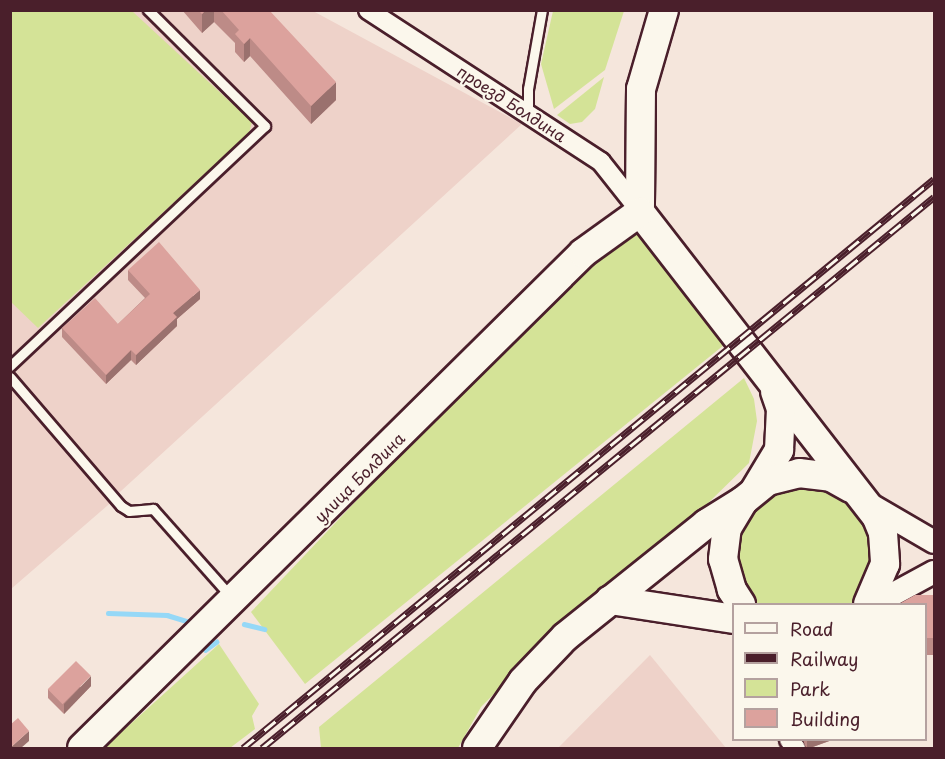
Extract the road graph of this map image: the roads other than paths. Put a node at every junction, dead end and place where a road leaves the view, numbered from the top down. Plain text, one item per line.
1 (148, 10) edge
2 (369, 10) edge
3 (542, 10) edge
4 (664, 10) edge
5 (528, 112) junction
6 (640, 212) junction
7 (10, 366) edge
8 (10, 377) edge
9 (770, 379) junction
10 (749, 495) junction
11 (863, 498) junction
12 (934, 542) edge
13 (934, 572) edge
14 (610, 600) junction
15 (235, 601) junction
16 (740, 603) edge
17 (869, 603) edge
18 (877, 603) edge
19 (732, 619) edge
20 (82, 748) edge
21 (477, 748) edge

1 - 7 lane
2 - 5 street, проезд Болдина
3 - 5 lane
4 - 6 main road
5 - 6 street, проезд Болдина
6 - 9 main road
6 - 15 main road, улица Болдина
8 - 15 lane
9 - 10 main road
9 - 11 main road
10 - 11 main road
10 - 14 main road
10 - 16 main road
11 - 12 street
11 - 17 main road
13 - 18 street
14 - 19 main road
14 - 21 main road
15 - 20 main road, улица Болдина

